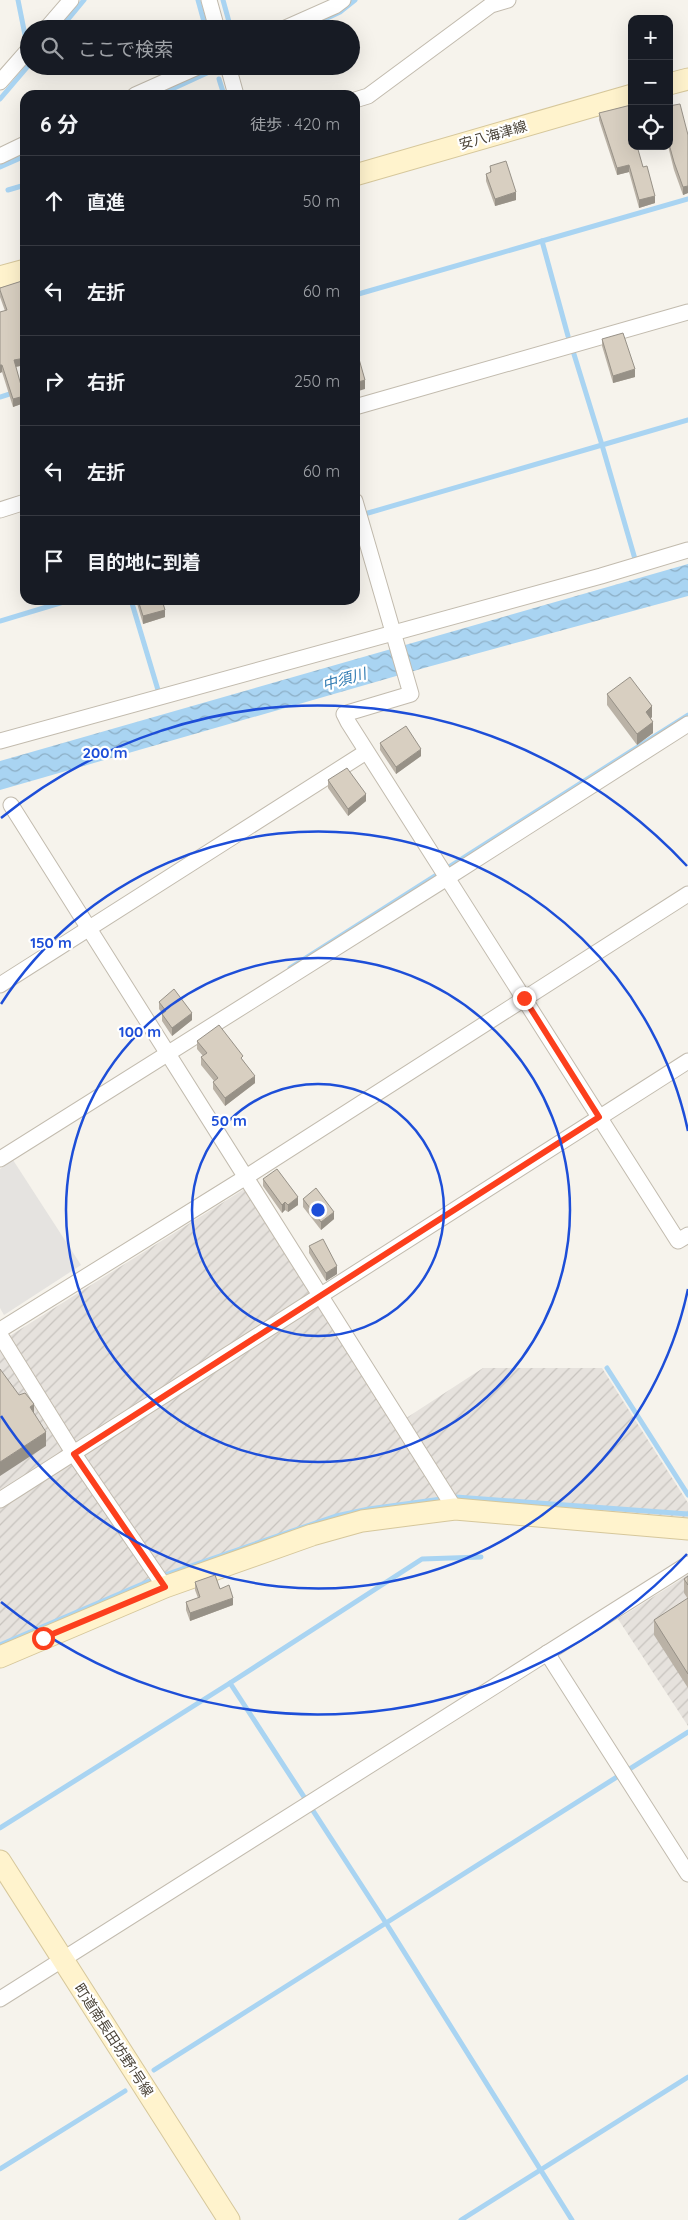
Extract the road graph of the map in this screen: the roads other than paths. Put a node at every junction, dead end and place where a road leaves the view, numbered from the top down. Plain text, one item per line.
1 (71, 0) edge
2 (209, 0) edge
3 (342, 0) edge
4 (508, 0) edge
5 (54, 20) edge
6 (215, 20) edge
7 (303, 20) edge
8 (20, 59) edge
9 (180, 75) edge
10 (230, 75) edge
11 (688, 79) edge
12 (0, 82) edge
13 (673, 83) edge
14 (146, 90) edge
15 (235, 90) edge
16 (628, 96) edge
17 (360, 98) edge
18 (20, 146) edge
19 (0, 156) edge
20 (360, 173) edge
21 (20, 271) edge
22 (0, 277) edge
23 (688, 312) edge
24 (360, 406) edge
25 (20, 504) edge
26 (0, 510) edge
27 (360, 518) edge
28 (688, 550) edge
29 (395, 638) junction
30 (688, 724) edge
31 (0, 739) edge
32 (366, 752) junction
33 (11, 806) dead end
34 (447, 878) junction
35 (688, 894) edge
36 (89, 928) junction
37 (0, 985) edge
38 (524, 998) junction
39 (168, 1052) junction
40 (688, 1061) edge
41 (599, 1117) junction
42 (0, 1159) edge
43 (246, 1177) junction
44 (688, 1235) edge
45 (322, 1296) junction
46 (0, 1330) edge
47 (74, 1454) junction
48 (0, 1500) edge
49 (455, 1509) junction
50 (688, 1529) edge
51 (688, 1564) edge
52 (165, 1587) junction
53 (547, 1653) junction
54 (0, 1657) edge
55 (0, 1861) edge
56 (688, 1874) edge
57 (63, 1959) junction
58 (0, 1999) edge
59 (229, 2220) edge

1 - 5 street
2 - 6 street
3 - 7 street
4 - 17 street
8 - 12 street
9 - 14 street
10 - 15 street
11 - 13 street
16 - 20 street, 安八海津線
18 - 19 street
21 - 22 street
23 - 24 street
25 - 26 street
27 - 29 street
28 - 29 street
29 - 31 street
29 - 32 street
30 - 34 street
32 - 34 street
32 - 36 street
33 - 36 street
34 - 38 street
34 - 39 street
35 - 38 street
36 - 37 street
36 - 39 street
38 - 41 street
38 - 43 street
39 - 42 street
39 - 43 street
40 - 41 street
41 - 44 street
41 - 45 street
43 - 45 street
43 - 46 street
45 - 47 street
45 - 49 street
46 - 47 street
47 - 48 street
47 - 52 street
49 - 50 street
49 - 52 street
51 - 53 street
52 - 54 street
53 - 56 street
53 - 57 street
55 - 57 street, 町道南長田坊野1号線
57 - 58 street
57 - 59 street, 町道南長田坊野1号線

